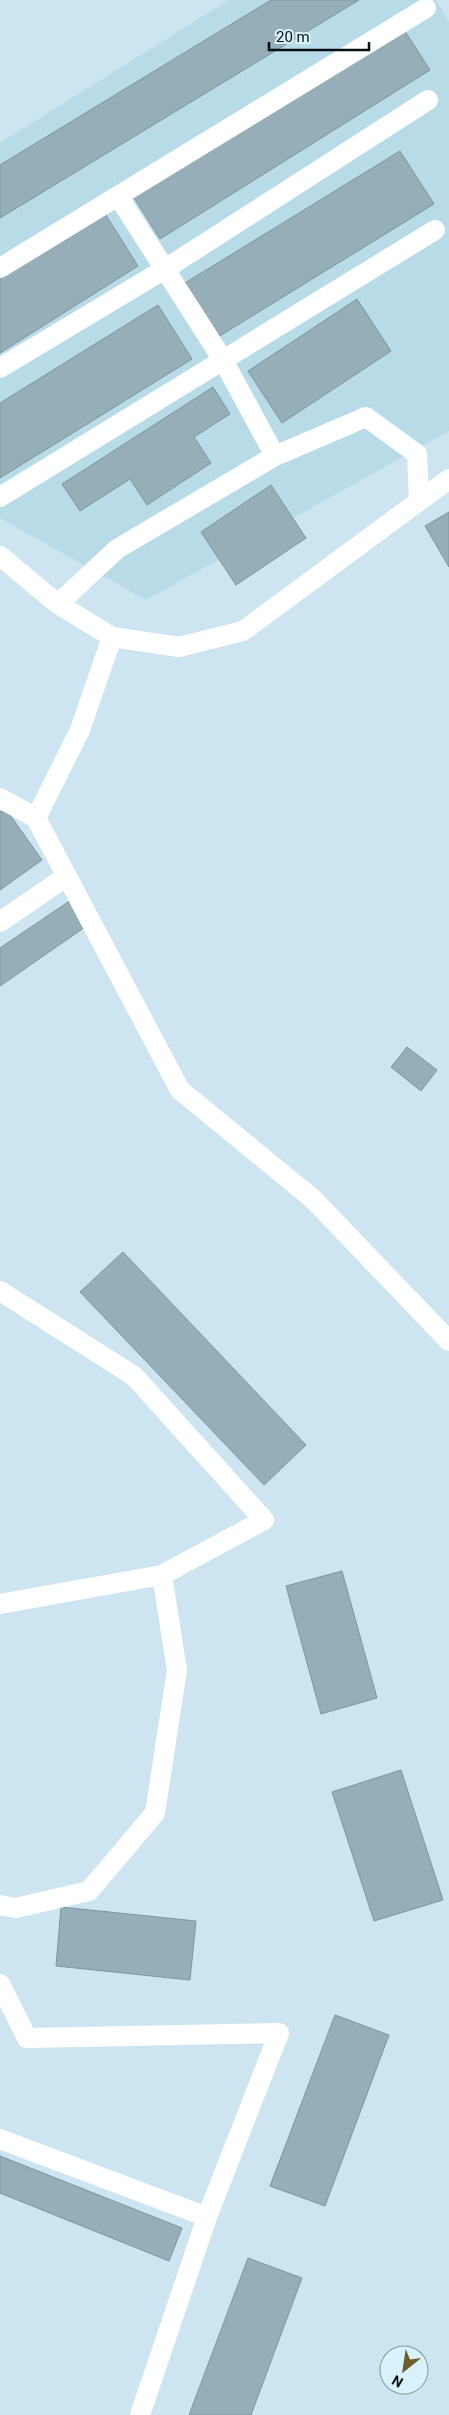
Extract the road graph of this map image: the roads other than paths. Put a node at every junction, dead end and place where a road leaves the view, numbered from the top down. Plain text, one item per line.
1 (426, 8) dead end
2 (428, 100) dead end
3 (118, 196) junction
4 (434, 230) dead end
5 (0, 268) edge
6 (165, 268) junction
7 (223, 360) junction
8 (0, 368) edge
9 (275, 456) junction
10 (449, 479) edge
11 (0, 498) edge
12 (419, 501) junction
13 (0, 556) edge
14 (58, 604) junction
15 (112, 637) junction
16 (0, 798) edge
17 (36, 818) junction
18 (67, 876) junction
19 (0, 922) edge
20 (0, 1291) edge
21 (449, 1341) edge
22 (162, 1575) junction
23 (0, 1604) edge
24 (0, 1905) edge
25 (0, 1984) edge
26 (0, 2139) edge
27 (207, 2217) junction
28 (140, 2415) edge

1 - 3 lane
2 - 6 lane
3 - 5 lane
3 - 6 lane
4 - 7 lane
6 - 7 lane
6 - 8 lane
7 - 9 lane
7 - 11 lane
9 - 12 lane
9 - 14 lane
10 - 12 lane
12 - 15 lane
13 - 14 lane
14 - 15 lane
15 - 17 lane
16 - 17 lane
17 - 18 lane
18 - 19 lane
18 - 21 lane
20 - 22 lane
22 - 23 lane
22 - 24 lane
25 - 27 lane
26 - 27 lane
27 - 28 lane

